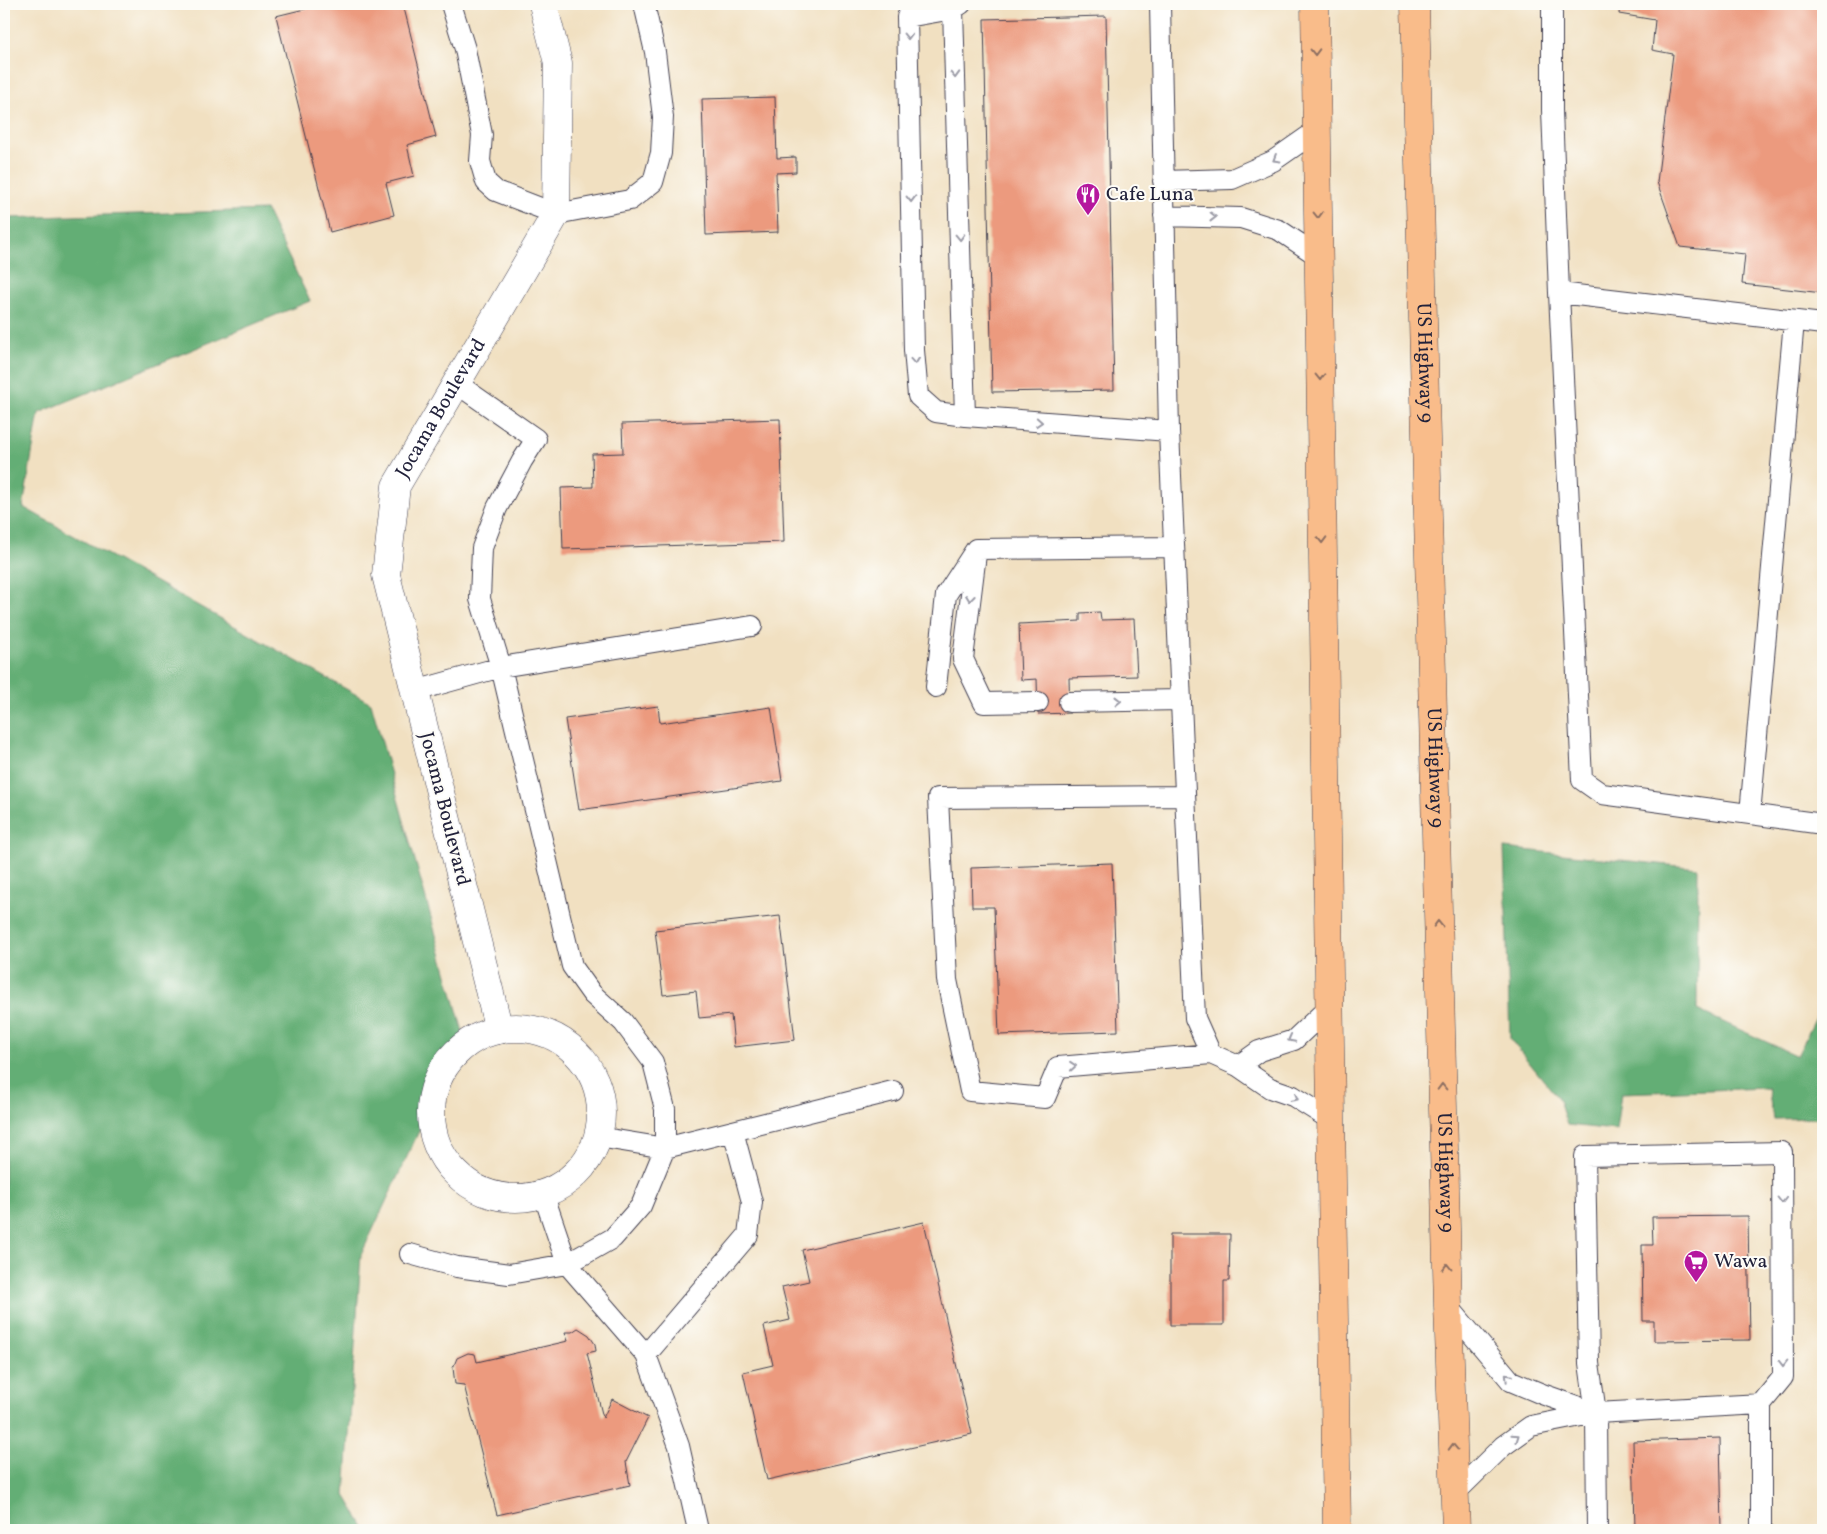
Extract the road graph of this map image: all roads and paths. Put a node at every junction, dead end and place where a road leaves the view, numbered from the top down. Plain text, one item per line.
1 (451, 4) edge
2 (543, 4) edge
3 (644, 4) edge
4 (1160, 4) edge
5 (1315, 4) edge
6 (1415, 4) edge
7 (1552, 4) edge
8 (957, 6) edge
9 (1316, 132) junction
10 (1163, 181) junction
11 (556, 214) junction
12 (1164, 216) junction
13 (1318, 256) junction
14 (1559, 293) junction
15 (1794, 321) junction
16 (1823, 324) edge
17 (456, 384) junction
18 (965, 416) junction
19 (1169, 432) junction
20 (1174, 547) junction
21 (976, 549) junction
22 (752, 626) dead end
23 (501, 666) junction
24 (936, 687) dead end
25 (415, 691) junction
26 (1181, 700) junction
27 (1038, 702) dead end
28 (1069, 702) dead end
29 (1185, 796) junction
30 (1750, 814) junction
31 (1823, 824) edge
32 (1328, 1008) junction
33 (499, 1030) junction
34 (1211, 1054) junction
35 (1238, 1066) junction
36 (893, 1091) dead end
37 (1331, 1120) junction
38 (733, 1131) junction
39 (598, 1136) junction
40 (665, 1148) junction
41 (543, 1193) junction
42 (410, 1254) dead end
43 (567, 1264) junction
44 (1448, 1306) junction
45 (646, 1355) junction
46 (1761, 1404) junction
47 (1596, 1413) junction
48 (1454, 1493) junction
49 (698, 1530) edge
50 (1337, 1530) edge
51 (1456, 1530) edge
52 (1596, 1530) edge
53 (1761, 1530) edge

1 - 11 lane
2 - 11 street, Jocama Boulevard
3 - 11 lane
4 - 10 lane
5 -> 9 highway
44 -> 6 highway, US Highway 9
7 - 14 lane
8 -> 18 lane
8 -> 18 lane
9 -> 10 lane
9 -> 13 highway
10 - 12 lane
11 - 17 street, Jocama Boulevard
12 -> 13 lane
12 - 19 lane
13 -> 32 highway
14 - 15 lane
14 - 30 lane
15 - 16 lane
15 - 30 lane
17 - 23 lane
17 - 25 street, Jocama Boulevard
18 -> 19 lane
19 - 20 lane
20 - 21 lane
20 - 26 lane
21 - 24 lane
21 -> 27 lane
22 - 23 lane
23 - 25 lane
23 - 40 lane
25 - 33 street, Jocama Boulevard
28 -> 26 lane
26 - 29 lane
29 - 34 lane
29 -> 34 lane
30 - 31 lane
32 -> 35 lane
32 - 37 highway
33 - 39 street
33 - 41 street
34 - 35 lane
35 -> 37 lane
36 - 38 lane
37 - 50 highway
38 - 40 lane
38 - 45 lane
39 - 40 lane
39 - 41 street
40 - 43 lane
41 - 43 lane
42 - 43 lane
43 - 45 lane
47 -> 44 lane
48 -> 44 highway, US Highway 9
45 - 49 lane
46 - 47 lane
47 -> 46 lane
46 - 53 lane
48 -> 47 lane
47 - 52 lane
48 - 51 highway, US Highway 9

